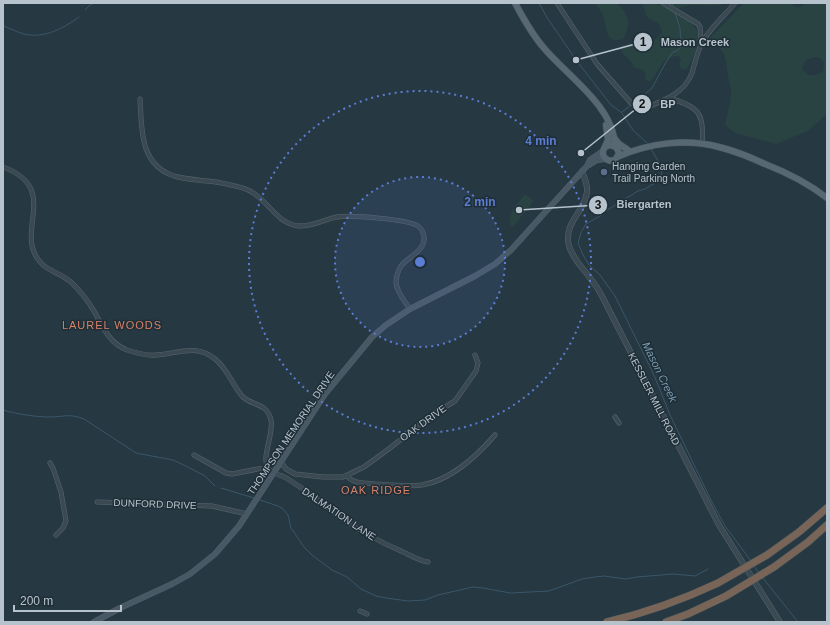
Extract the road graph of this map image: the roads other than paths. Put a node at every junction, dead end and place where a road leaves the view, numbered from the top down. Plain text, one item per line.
1 (515, 3) edge
2 (556, 3) edge
3 (663, 3) edge
4 (735, 3) edge
5 (702, 42) junction
6 (669, 98) junction
7 (140, 99) dead end
8 (598, 107) junction
9 (615, 139) junction
10 (702, 144) junction
11 (616, 148) junction
12 (633, 149) junction
13 (603, 150) junction
14 (617, 157) junction
15 (606, 159) junction
16 (3, 167) edge
17 (585, 168) junction
18 (827, 198) edge
19 (410, 309) junction
20 (474, 355) dead end
21 (615, 418) dead end
22 (619, 424) dead end
23 (495, 435) dead end
24 (194, 456) dead end
25 (281, 462) junction
26 (50, 463) dead end
27 (268, 467) junction
28 (274, 473) junction
29 (347, 476) junction
30 (97, 502) dead end
31 (827, 508) edge
32 (247, 514) junction
33 (827, 525) edge
34 (56, 535) dead end
35 (428, 562) dead end
36 (360, 610) dead end
37 (367, 614) dead end
38 (94, 622) edge
39 (607, 622) edge
40 (666, 622) edge
41 (780, 622) edge

1 - 8 main road
2 - 6 street
3 - 5 street
4 - 5 street
5 - 6 street
6 - 10 street
7 - 19 street
8 - 9 main road
8 - 13 main road
9 - 11 main road
9 - 12 main road
10 - 12 main road
10 - 18 main road
11 - 12 main road
11 - 13 main road
11 - 14 main road
12 - 14 main road
13 - 15 main road
13 - 17 main road, THOMPSON MEMORIAL DRIVE
14 - 15 main road
15 - 17 main road, THOMPSON MEMORIAL DRIVE
16 - 27 street
17 - 19 main road, THOMPSON MEMORIAL DRIVE
17 - 41 street, KESSLER MILL ROAD
19 - 25 main road, THOMPSON MEMORIAL DRIVE
20 - 29 street, OAK DRIVE
21 - 22 street
23 - 29 street, OAK DRIVE
24 - 27 street
25 - 28 main road, THOMPSON MEMORIAL DRIVE
25 - 29 street, OAK DRIVE
26 - 34 street
27 - 28 street
28 - 32 main road, THOMPSON MEMORIAL DRIVE
28 - 35 street, DALMATION LANE
30 - 32 street, DUNFORD DRIVE
31 - 39 highway, bridge
32 - 38 main road, THOMPSON MEMORIAL DRIVE
33 - 40 highway, bridge
36 - 37 street

